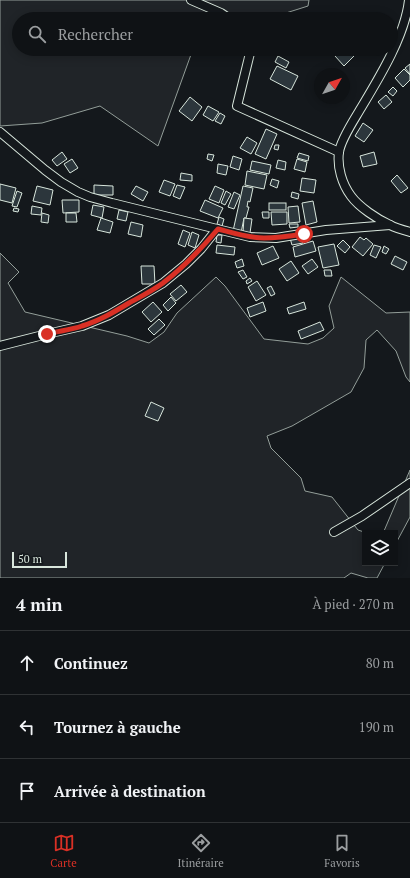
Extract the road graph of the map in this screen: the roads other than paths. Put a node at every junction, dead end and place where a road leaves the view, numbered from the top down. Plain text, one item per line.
1 (191, 0) edge
2 (409, 0) edge
3 (219, 12) edge
4 (398, 38) edge
5 (249, 56) edge
6 (390, 56) edge
7 (0, 132) edge
8 (340, 152) junction
9 (390, 225) junction
10 (218, 229) junction
11 (410, 232) edge
12 (0, 346) edge
13 (410, 483) edge
14 (334, 532) dead end

1 - 3 street
2 - 4 street
5 - 8 street
6 - 8 street
7 - 10 street
8 - 9 street
9 - 10 street
9 - 11 street
10 - 12 street
13 - 14 street

